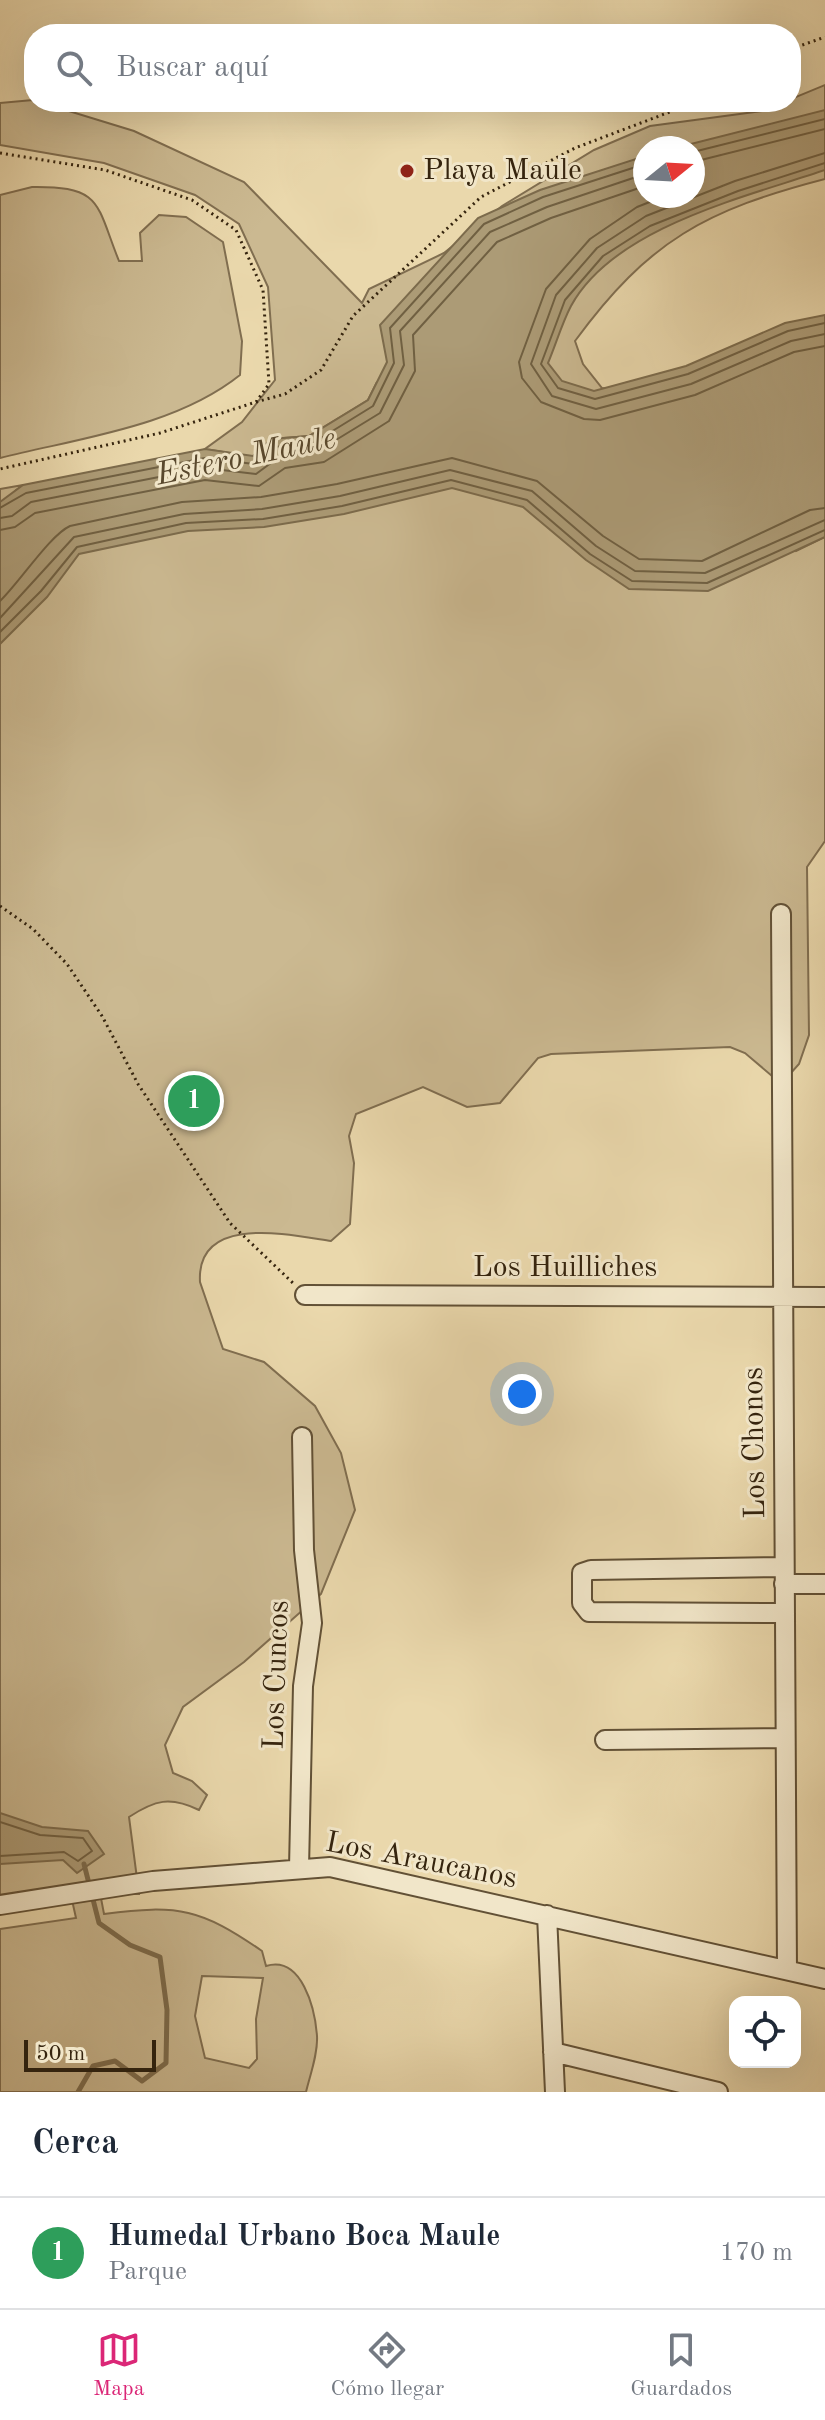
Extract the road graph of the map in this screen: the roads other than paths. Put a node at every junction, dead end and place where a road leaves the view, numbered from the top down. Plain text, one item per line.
1 (781, 914) dead end
2 (305, 1295) road end
3 (781, 1297) junction
4 (825, 1297) edge
5 (302, 1437) dead end
6 (784, 1575) junction
7 (825, 1584) edge
8 (785, 1613) junction
9 (785, 1738) junction
10 (605, 1740) dead end
11 (299, 1868) junction
12 (0, 1905) edge
13 (547, 1915) junction
14 (787, 1970) junction
15 (825, 1979) edge
16 (553, 2052) junction
17 (555, 2092) edge
18 (718, 2092) edge

1 - 3 street, Los Chonos
2 - 3 street, Los Huilliches
3 - 4 street, Los Huilliches
3 - 6 street, Los Chonos
5 - 11 street, Los Cuncos
6 - 7 street
6 - 8 street, Los Chonos
6 - 8 street
8 - 9 street, Los Chonos
9 - 10 street
9 - 14 street, Los Chonos
11 - 12 street, Los Araucanos
11 - 13 street, Los Araucanos
13 - 14 street, Los Araucanos
13 - 16 street
14 - 15 street, Los Araucanos
16 - 17 street
16 - 18 street

